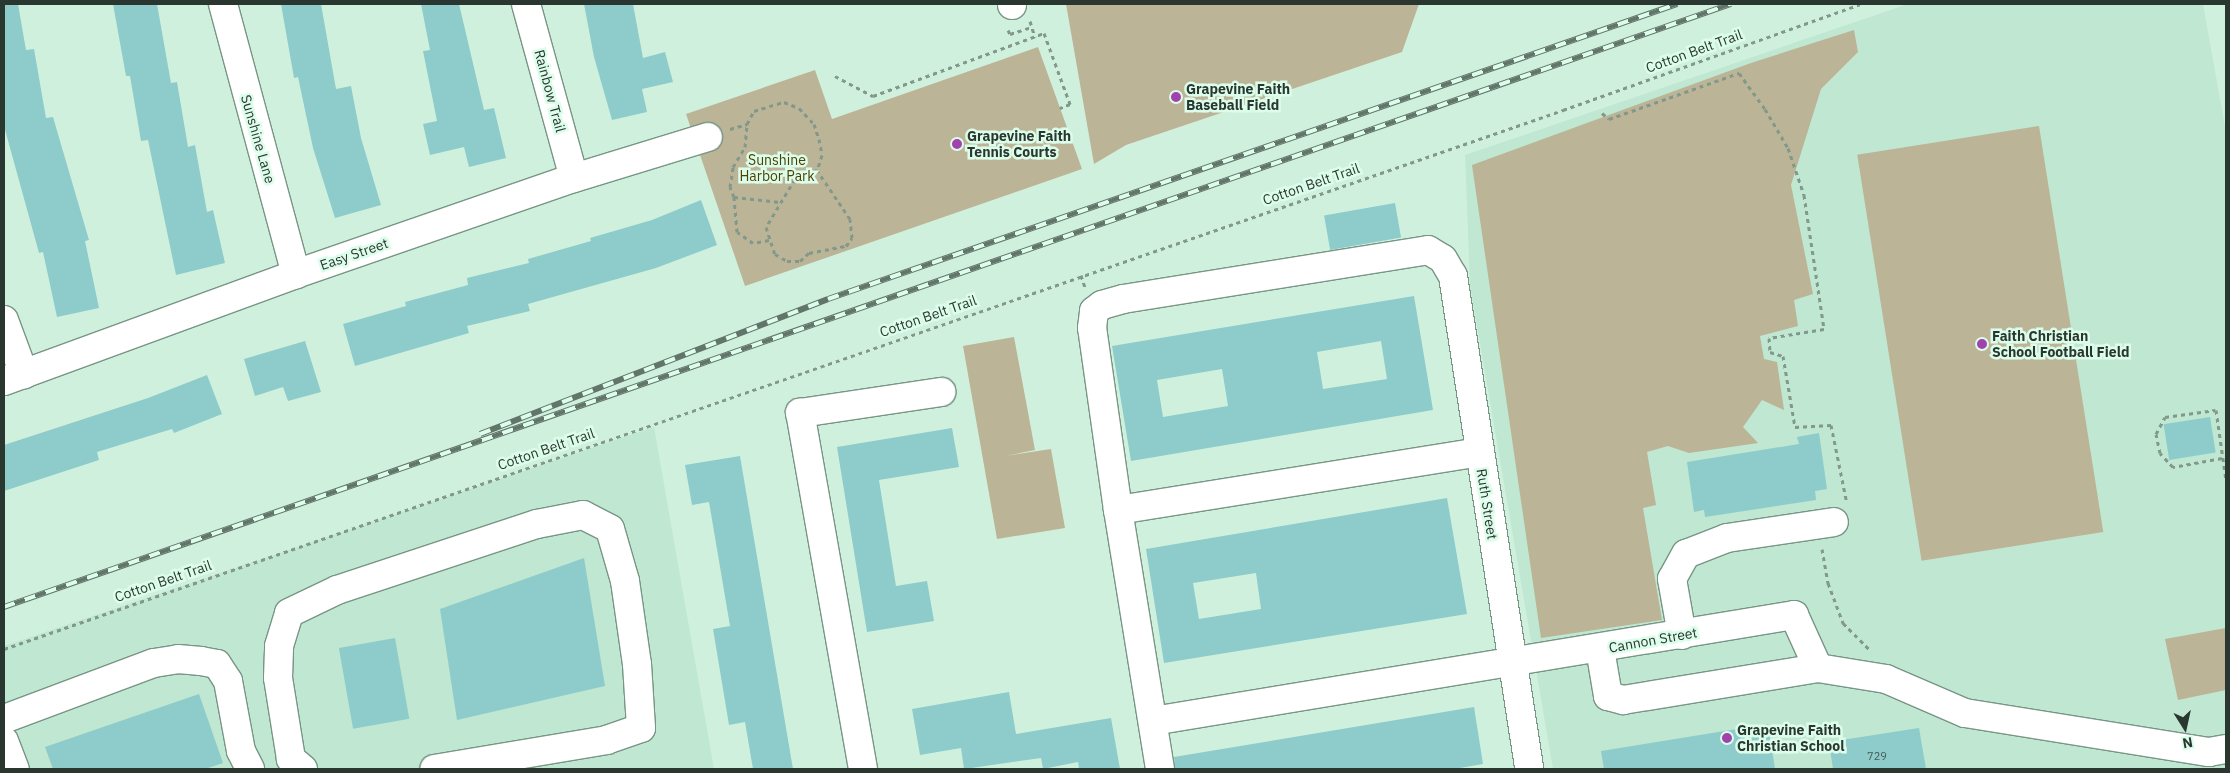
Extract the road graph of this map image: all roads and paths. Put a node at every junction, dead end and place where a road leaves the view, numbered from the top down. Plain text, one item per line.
1 (223, 4) edge
2 (526, 4) edge
3 (1860, 4) edge
4 (835, 76) dead end
5 (1060, 108) dead end
6 (1602, 113) dead end
7 (708, 137) dead end
8 (817, 170) junction
9 (574, 178) junction
10 (734, 198) junction
11 (780, 202) junction
12 (769, 240) junction
13 (296, 274) junction
14 (4, 320) edge
15 (14, 378) edge
16 (942, 392) dead end
17 (1479, 452) junction
18 (2222, 458) junction
19 (2226, 480) edge
20 (1118, 510) junction
21 (1834, 523) junction
22 (1682, 634) junction
23 (4, 649) edge
24 (1600, 649) junction
25 (1512, 664) junction
26 (1818, 668) junction
27 (1886, 679) junction
28 (4, 719) edge
29 (1153, 721) junction
30 (4, 741) edge
31 (2216, 757) edge
32 (15, 769) edge
33 (250, 769) edge
34 (303, 769) edge
35 (434, 769) edge
36 (863, 769) edge
37 (1160, 769) edge
38 (1529, 769) edge

1 - 13 street, Sunshine Lane
2 - 9 street, Rainbow Trail
3 - 23 path, Cotton Belt Trail
4 - 5 path
6 - 21 path
7 - 9 street, Easy Street
8 - 10 path
8 - 11 path
8 - 12 path
9 - 13 street, Easy Street
10 - 11 path
10 - 12 path
11 - 12 path
13 - 15 street, Easy Street
14 - 15 street
16 - 36 street
17 - 20 street
17 - 20 street, Ruth Street
17 - 25 street, Ruth Street
18 - 18 path
18 - 19 path
20 - 29 street
21 - 22 street
21 - 27 path
22 - 24 street, Cannon Street
22 - 26 street, Cannon Street
24 - 25 street, Cannon Street
24 - 26 street
25 - 29 street, Cannon Street
25 - 38 street, Ruth Street
26 - 27 street
27 - 31 street
28 - 33 street
29 - 37 street
30 - 32 street
34 - 35 street

